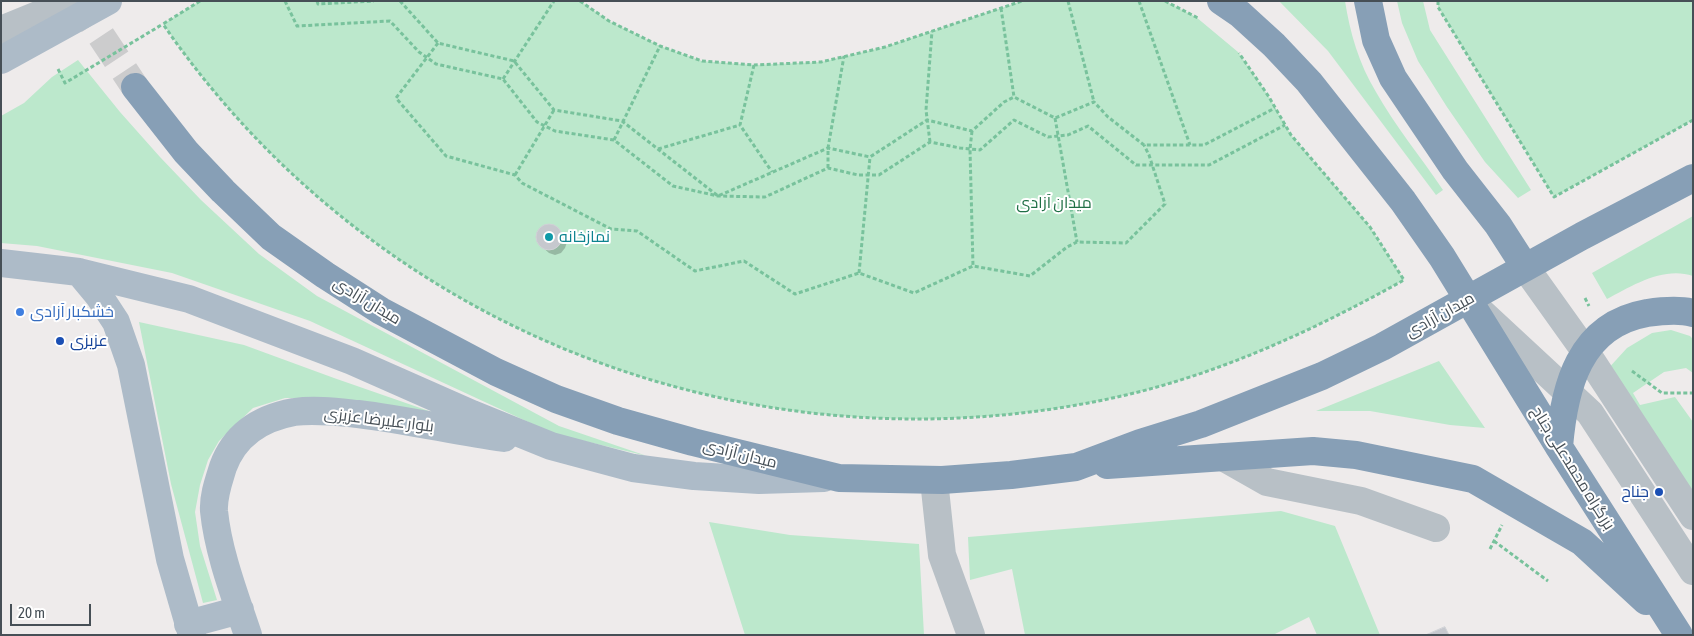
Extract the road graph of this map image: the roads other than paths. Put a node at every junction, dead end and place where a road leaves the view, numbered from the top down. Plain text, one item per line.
1 (72, 1) edge
2 (108, 1) edge
3 (1221, 1) edge
4 (1368, 1) edge
5 (1, 30) edge
6 (1, 60) edge
7 (135, 87) tunnel mouth
8 (1693, 178) edge
9 (1, 262) edge
10 (1525, 267) junction
11 (80, 272) junction
12 (1468, 300) junction
13 (1693, 313) edge
14 (1585, 351) junction
15 (1568, 392) junction
16 (551, 446) junction
17 (1559, 447) junction
18 (1223, 457) junction
19 (1076, 467) junction
20 (839, 478) junction
21 (934, 480) junction
22 (1693, 516) edge
23 (1436, 528) dead end
24 (1693, 571) edge
25 (244, 622) edge
26 (190, 629) edge
27 (1676, 631) edge
28 (972, 635) edge

1 - 5 lane
2 - 6 main road
3 - 12 highway, بزرگراه محمدعلی جناح
4 - 10 highway
7 - 20 highway, میدان آزادی
8 - 10 highway, میدان آزادی
9 - 11 main road
10 - 12 highway, میدان آزادی
10 - 14 lane
11 - 16 main road
11 - 26 main road
12 - 15 lane
12 - 17 highway, بزرگراه محمدعلی جناح
12 - 19 highway, میدان آزادی
13 - 14 highway
14 - 15 highway
14 - 22 lane
15 - 17 highway
15 - 24 lane
16 - 20 main road
16 - 25 main road, بلوار علیرضا عزیزی
17 - 27 highway, بزرگراه محمدعلی جناح
18 - 19 highway
18 - 23 lane
18 - 27 highway
19 - 21 highway, میدان آزادی
20 - 21 highway, میدان آزادی
21 - 28 lane
25 - 26 main road

